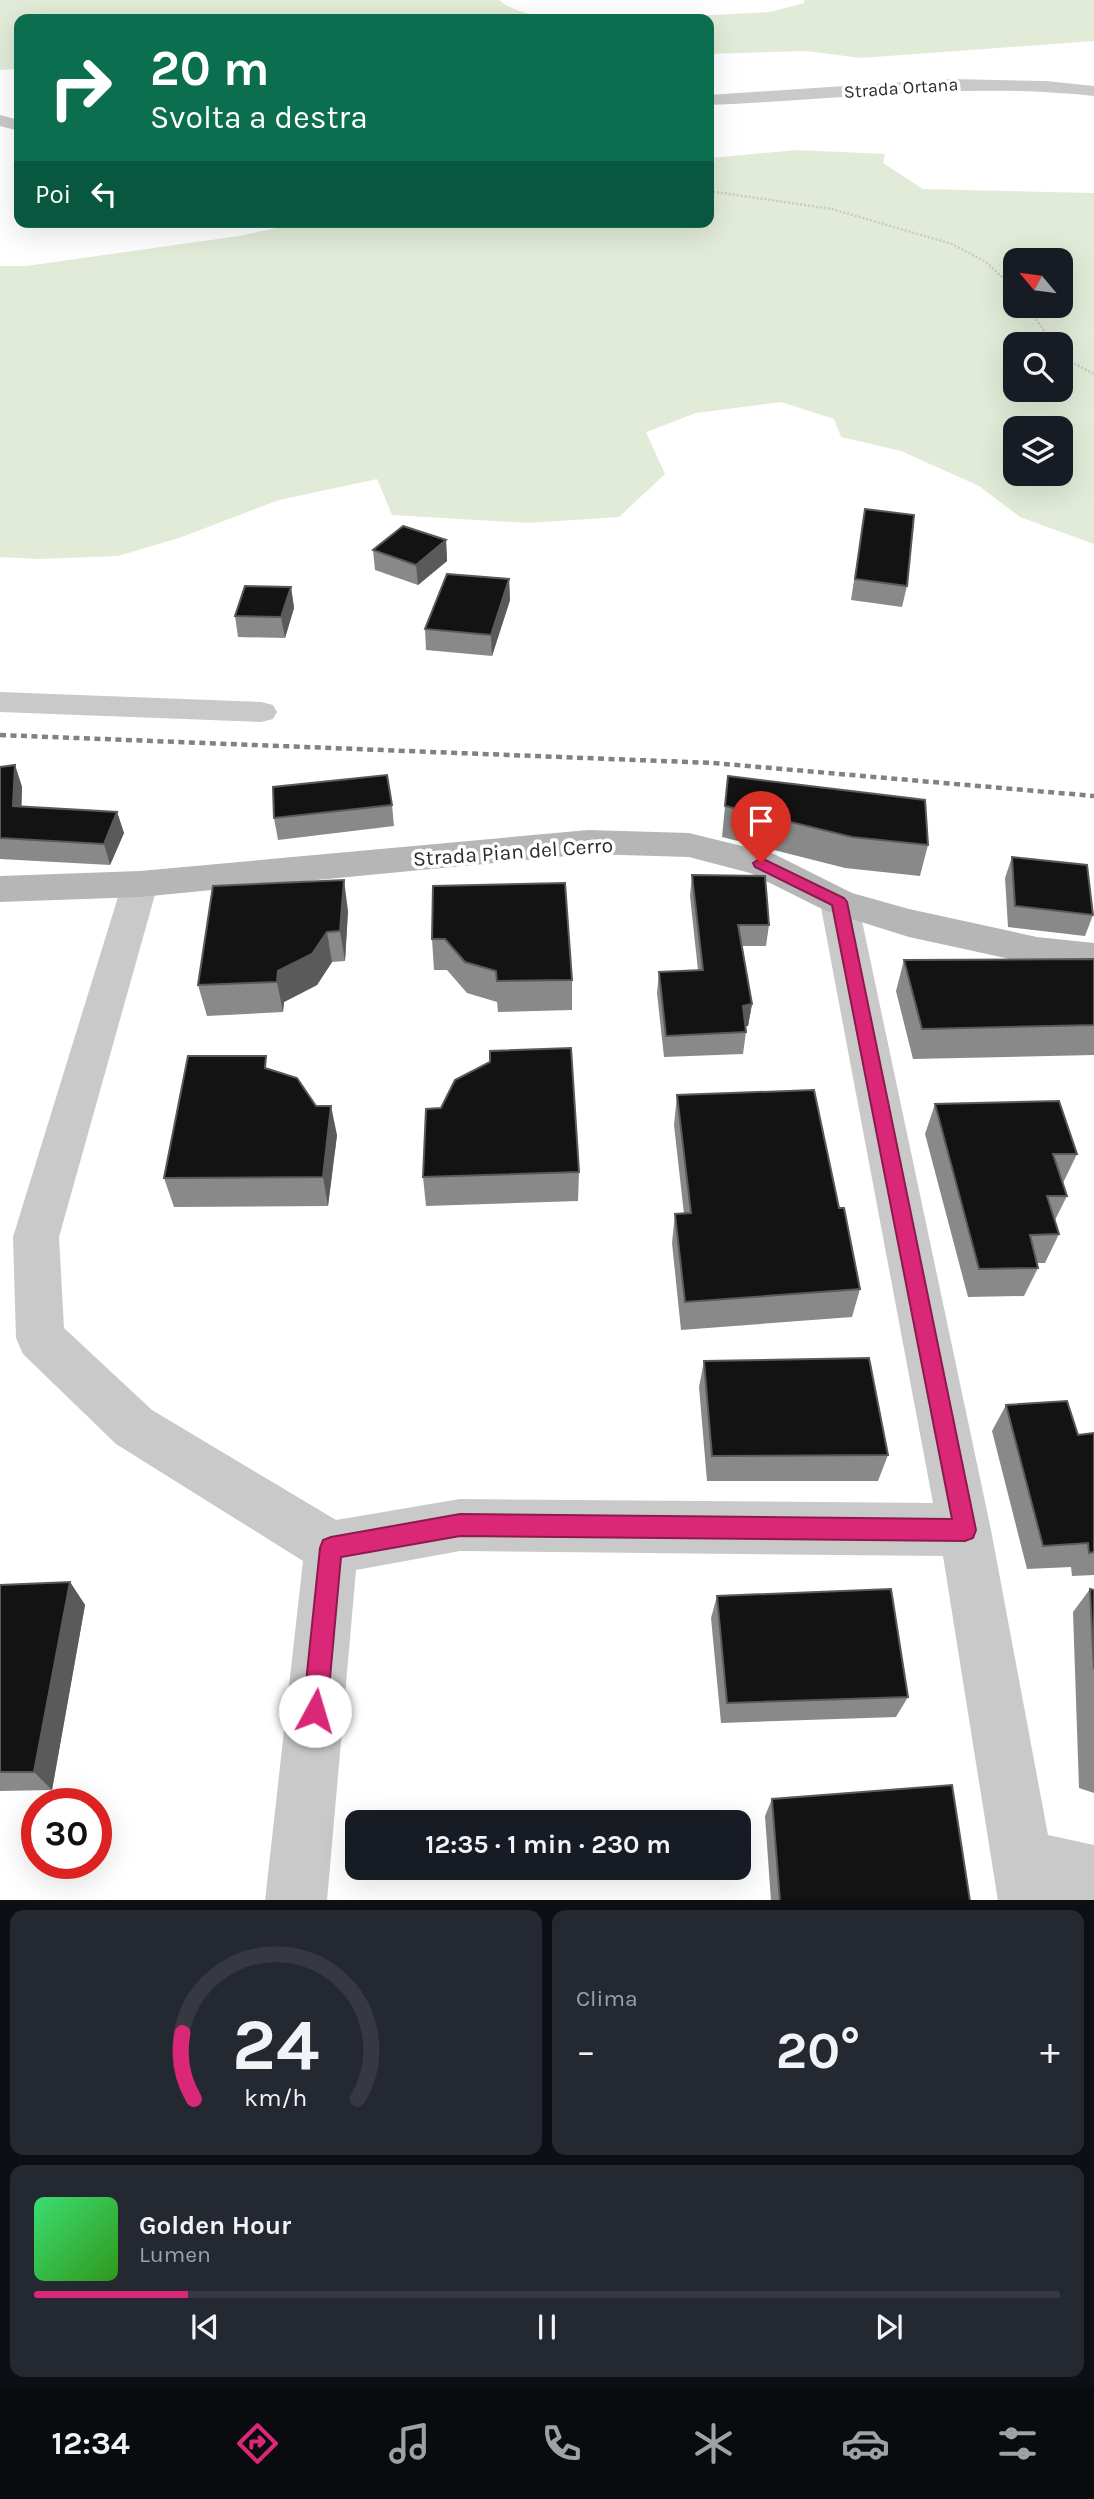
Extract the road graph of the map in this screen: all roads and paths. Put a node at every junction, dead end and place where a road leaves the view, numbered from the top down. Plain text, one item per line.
1 (1094, 91) edge
2 (714, 100) edge
3 (714, 192) edge
4 (1003, 278) edge
5 (1073, 365) edge
6 (1094, 374) edge
7 (0, 702) edge
8 (261, 712) dead end
9 (140, 884) junction
10 (0, 889) edge
11 (839, 902) junction
12 (1094, 957) edge
13 (965, 1530) junction
14 (331, 1548) junction
15 (1094, 1876) edge
16 (1026, 1880) edge
17 (296, 1900) edge

1 - 2 street, Strada Ortana
3 - 4 path
5 - 6 path
7 - 8 street
9 - 10 street, Strada Pian del Cerro
9 - 11 street, Strada Pian del Cerro
9 - 14 street
11 - 12 street, Strada Pian del Cerro
11 - 13 street
13 - 14 street
13 - 16 street
14 - 17 street
15 - 16 street

